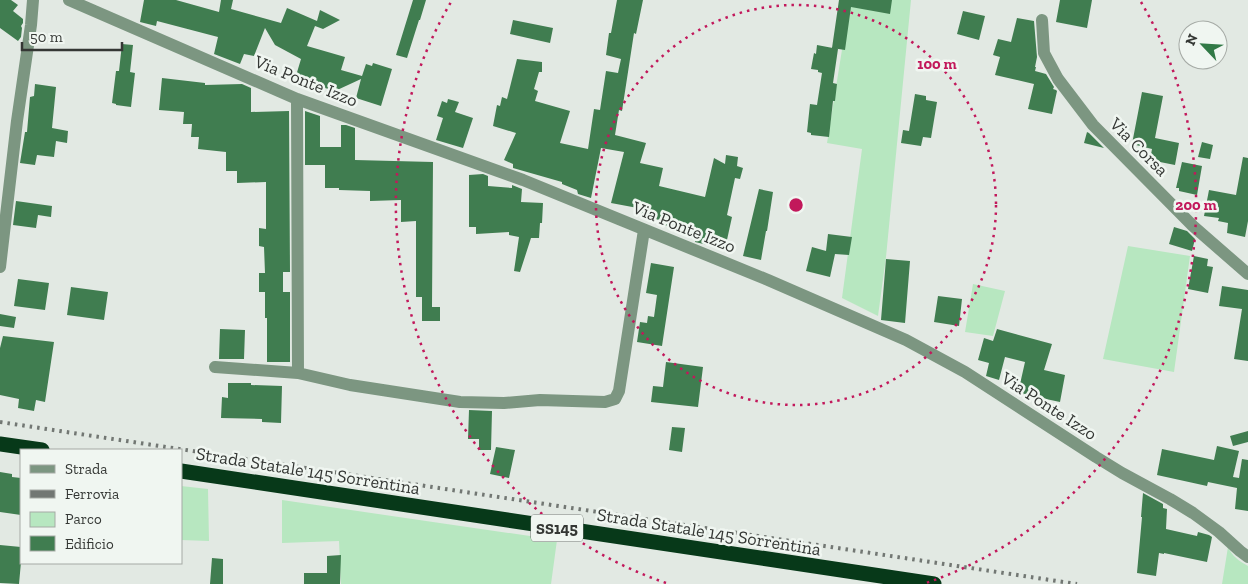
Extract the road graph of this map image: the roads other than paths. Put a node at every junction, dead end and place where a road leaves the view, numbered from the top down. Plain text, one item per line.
1 (33, 0) edge
2 (69, 0) edge
3 (1042, 20) dead end
4 (297, 99) junction
5 (644, 230) junction
6 (0, 267) edge
7 (1248, 274) edge
8 (215, 367) dead end
9 (298, 373) junction
10 (0, 444) edge
11 (35, 449) edge
12 (182, 471) edge
13 (1248, 557) edge
14 (934, 584) edge

1 - 6 street
2 - 4 street, Via Ponte Izzo
3 - 7 street, Via Corsa
4 - 5 street, Via Ponte Izzo
4 - 9 street
5 - 9 street
5 - 13 street, Via Ponte Izzo
8 - 9 street
10 - 11 highway
12 - 14 highway, Strada Statale 145 Sorrentina / SS145

